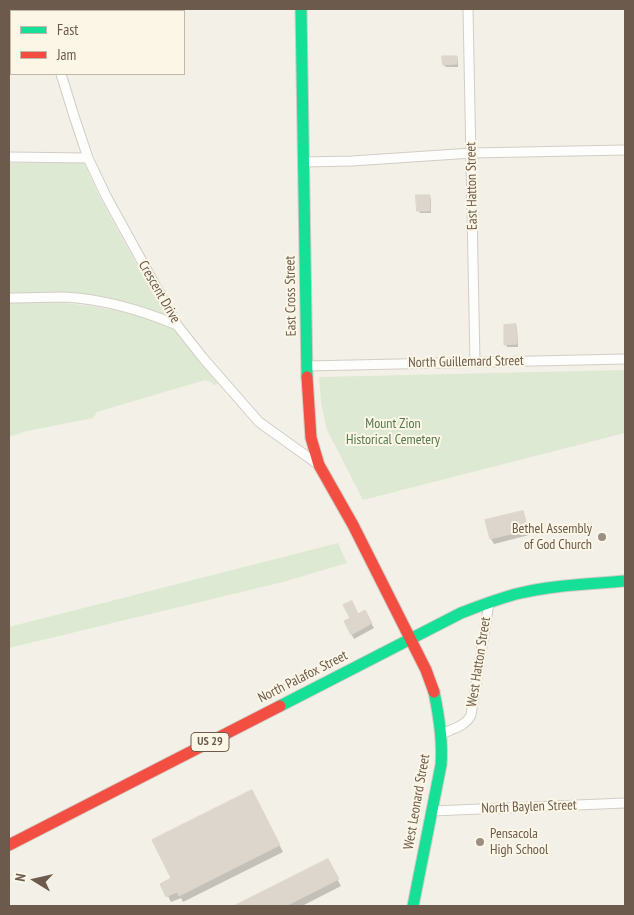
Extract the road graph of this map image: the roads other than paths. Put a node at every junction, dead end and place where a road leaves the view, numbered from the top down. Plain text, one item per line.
1 (301, 9) edge
2 (468, 9) edge
3 (61, 75) edge
4 (625, 150) edge
5 (472, 152) junction
6 (9, 157) edge
7 (88, 158) junction
8 (304, 162) junction
9 (9, 298) edge
10 (177, 325) junction
11 (625, 359) edge
12 (476, 362) junction
13 (307, 366) junction
14 (320, 465) junction
15 (374, 567) joint
16 (625, 581) edge
17 (488, 603) junction
18 (410, 639) junction
19 (441, 734) junction
20 (625, 803) edge
21 (432, 811) junction
22 (9, 844) edge
23 (414, 906) edge

1 - 8 street, East Cross Street
2 - 5 street, East Hatton Street
3 - 7 street, Crescent Drive
4 - 5 street
5 - 8 street
5 - 12 street, East Hatton Street
6 - 7 street
7 - 10 street, Crescent Drive
8 - 13 street, East Cross Street
9 - 10 street
10 - 14 street, Crescent Drive
11 - 12 street, North Guillemard Street
12 - 13 street, North Guillemard Street
13 - 14 street, East Cross Street
14 - 15 street, East Cross Street
15 - 18 street, West Leonard Street
16 - 17 street, North Palafox Street / US 29
17 - 18 street, North Palafox Street / US 29
17 - 19 street, West Hatton Street
18 - 19 street, West Leonard Street
18 - 22 street, North Palafox Street / US 29
19 - 21 street, West Leonard Street
20 - 21 street, North Baylen Street
21 - 23 street, West Leonard Street

